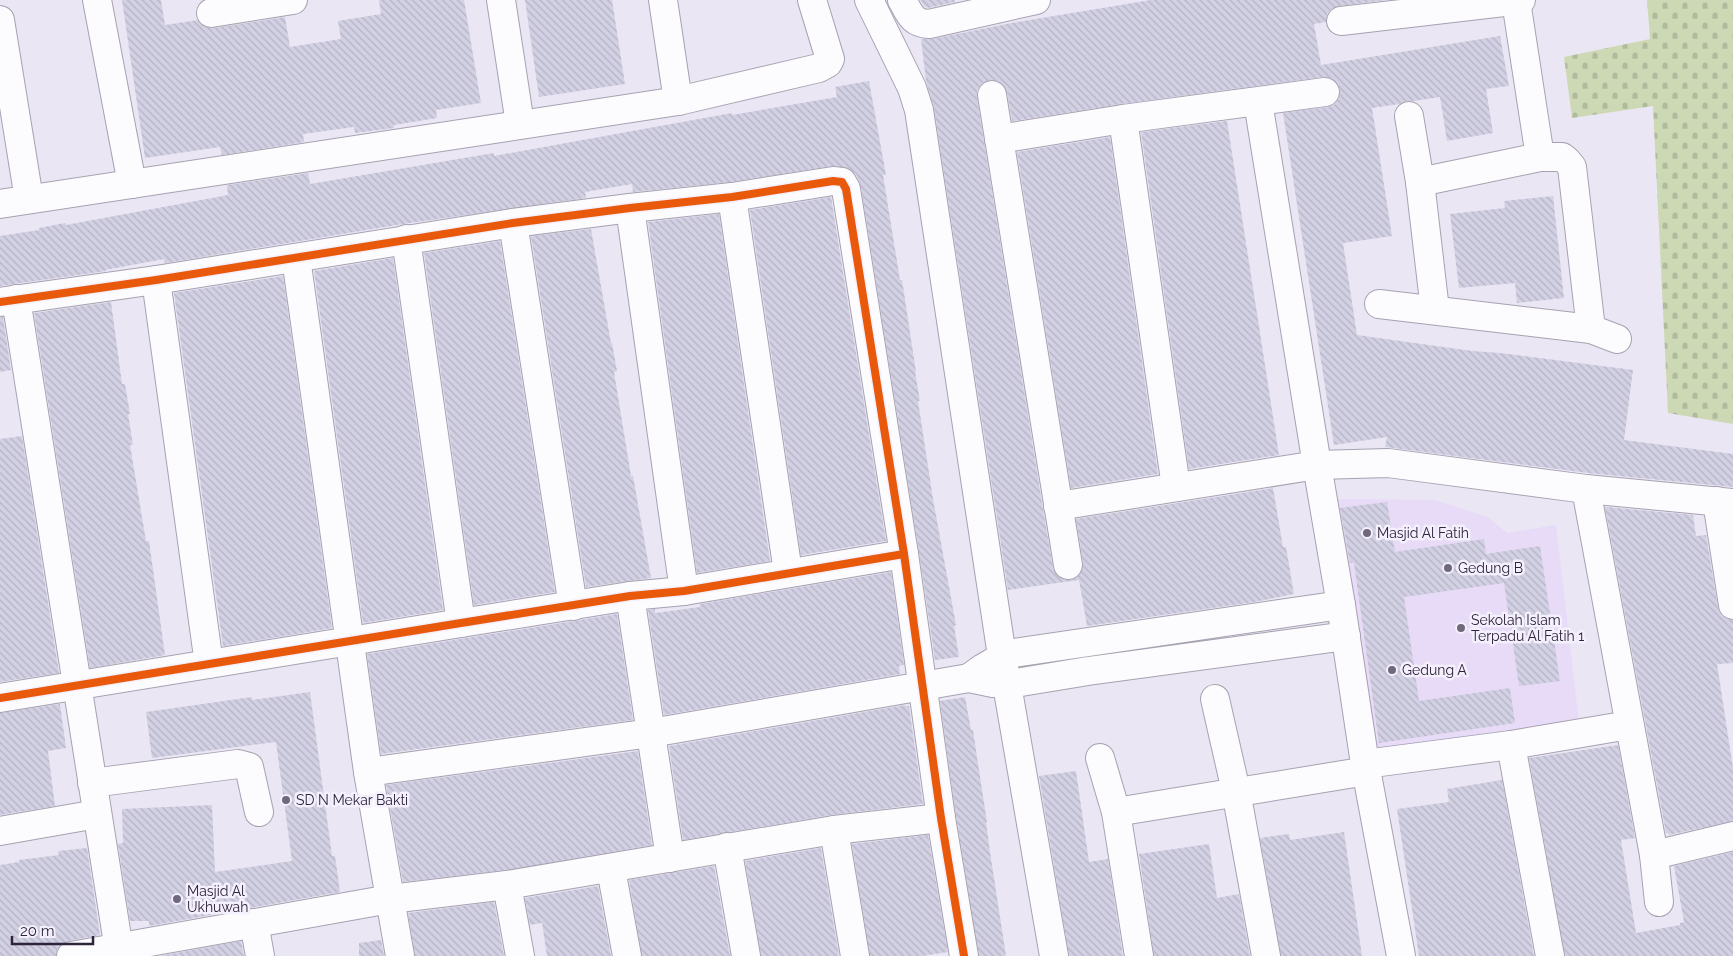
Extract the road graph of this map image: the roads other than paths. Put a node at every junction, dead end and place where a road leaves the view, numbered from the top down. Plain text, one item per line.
1 (97, 0) edge
2 (293, 0) edge
3 (501, 0) edge
4 (663, 0) edge
5 (812, 0) edge
6 (870, 0) edge
7 (902, 0) edge
8 (1036, 0) edge
9 (1519, 0) edge
10 (1458, 4) edge
11 (211, 13) dead end
12 (0, 20) edge
13 (1341, 21) dead end
14 (1325, 92) dead end
15 (992, 95) dead end
16 (678, 101) junction
17 (1258, 102) junction
18 (1409, 116) dead end
19 (1122, 119) junction
20 (520, 124) junction
21 (999, 139) junction
22 (1540, 157) junction
23 (1420, 182) junction
24 (132, 184) junction
25 (732, 197) junction
26 (28, 199) junction
27 (0, 204) edge
28 (630, 208) junction
29 (513, 223) junction
30 (406, 239) junction
31 (296, 258) junction
32 (156, 280) junction
33 (8, 301) edge
34 (1379, 304) dead end
35 (1435, 310) junction
36 (1590, 329) junction
37 (1618, 339) dead end
38 (1317, 465) junction
39 (1176, 487) junction
40 (1586, 489) junction
41 (1725, 502) edge
42 (1058, 506) junction
43 (904, 554) junction
44 (1068, 564) dead end
45 (788, 572) junction
46 (684, 591) junction
47 (630, 596) junction
48 (1341, 605) junction
49 (1733, 605) edge
50 (573, 606) junction
51 (462, 622) junction
52 (1346, 636) junction
53 (350, 641) junction
54 (1083, 644) junction
55 (1002, 656) junction
56 (208, 664) junction
57 (1088, 671) junction
58 (969, 678) junction
59 (1007, 684) junction
60 (77, 685) junction
61 (923, 685) junction
62 (0, 698) edge
63 (1215, 699) dead end
64 (1629, 725) junction
65 (652, 733) junction
66 (1511, 746) junction
67 (1100, 758) dead end
68 (1366, 768) junction
69 (368, 772) junction
70 (92, 783) junction
71 (1236, 791) junction
72 (259, 812) dead end
73 (1116, 812) junction
74 (97, 814) junction
75 (941, 818) junction
76 (834, 830) junction
77 (0, 831) edge
78 (1733, 836) edge
79 (727, 848) junction
80 (1654, 855) junction
81 (670, 858) junction
82 (610, 869) junction
83 (507, 885) junction
84 (390, 899) junction
85 (1659, 902) dead end
86 (254, 923) junction
87 (119, 952) edge
88 (72, 956) edge
89 (260, 956) edge
90 (400, 956) edge
91 (520, 956) edge
92 (627, 956) edge
93 (746, 956) edge
94 (855, 956) edge
95 (964, 956) edge
96 (1054, 956) edge
97 (1139, 956) edge
98 (1266, 956) edge
99 (1401, 956) edge
100 (1550, 956) edge

1 - 24 street
2 - 11 street
3 - 20 street
4 - 16 street
5 - 16 street
6 - 55 street
7 - 8 street
9 - 10 street
9 - 22 street
10 - 13 street
12 - 26 street
14 - 17 street
15 - 21 street
16 - 20 street
17 - 19 street
17 - 38 street
18 - 23 street
19 - 21 street
19 - 39 street
20 - 24 street
21 - 42 street
22 - 23 street
22 - 36 street
23 - 35 street
24 - 26 street
25 - 28 street
25 - 43 street
25 - 45 street
26 - 27 street
28 - 29 street
28 - 46 street
29 - 30 street
29 - 50 street
30 - 31 street
30 - 51 street
31 - 32 street
31 - 53 street
32 - 33 street
32 - 56 street
33 - 60 street
34 - 35 street
35 - 36 street
36 - 37 street
38 - 39 street
38 - 40 street
38 - 48 street
39 - 42 street
40 - 41 street
40 - 64 street
41 - 49 street
42 - 44 street
43 - 45 street
43 - 61 street
45 - 46 street
46 - 47 street
47 - 50 street
47 - 65 street
48 - 52 street
48 - 54 street
50 - 51 street
51 - 53 street
52 - 57 street
52 - 68 street
53 - 56 street
53 - 69 street
54 - 55 street
54 - 57 street
55 - 58 street
55 - 59 street
56 - 60 street
57 - 59 street
58 - 59 street
58 - 61 street
59 - 96 street
60 - 62 street
60 - 70 street
61 - 65 street
61 - 75 street
63 - 71 street
64 - 66 street
64 - 80 street
65 - 69 street
65 - 81 street
66 - 68 street
66 - 100 street
67 - 73 street
68 - 71 street
68 - 99 street
69 - 84 street
70 - 72 street
70 - 74 street
71 - 73 street
71 - 98 street
73 - 97 street
74 - 77 street
74 - 87 street
75 - 76 street
75 - 95 street
76 - 79 street
76 - 94 street
78 - 80 street
79 - 81 street
79 - 93 street
80 - 85 street
81 - 82 street
82 - 83 street
82 - 92 street
83 - 84 street
83 - 91 street
84 - 86 street
84 - 90 street
86 - 87 street
86 - 89 street
87 - 88 street

